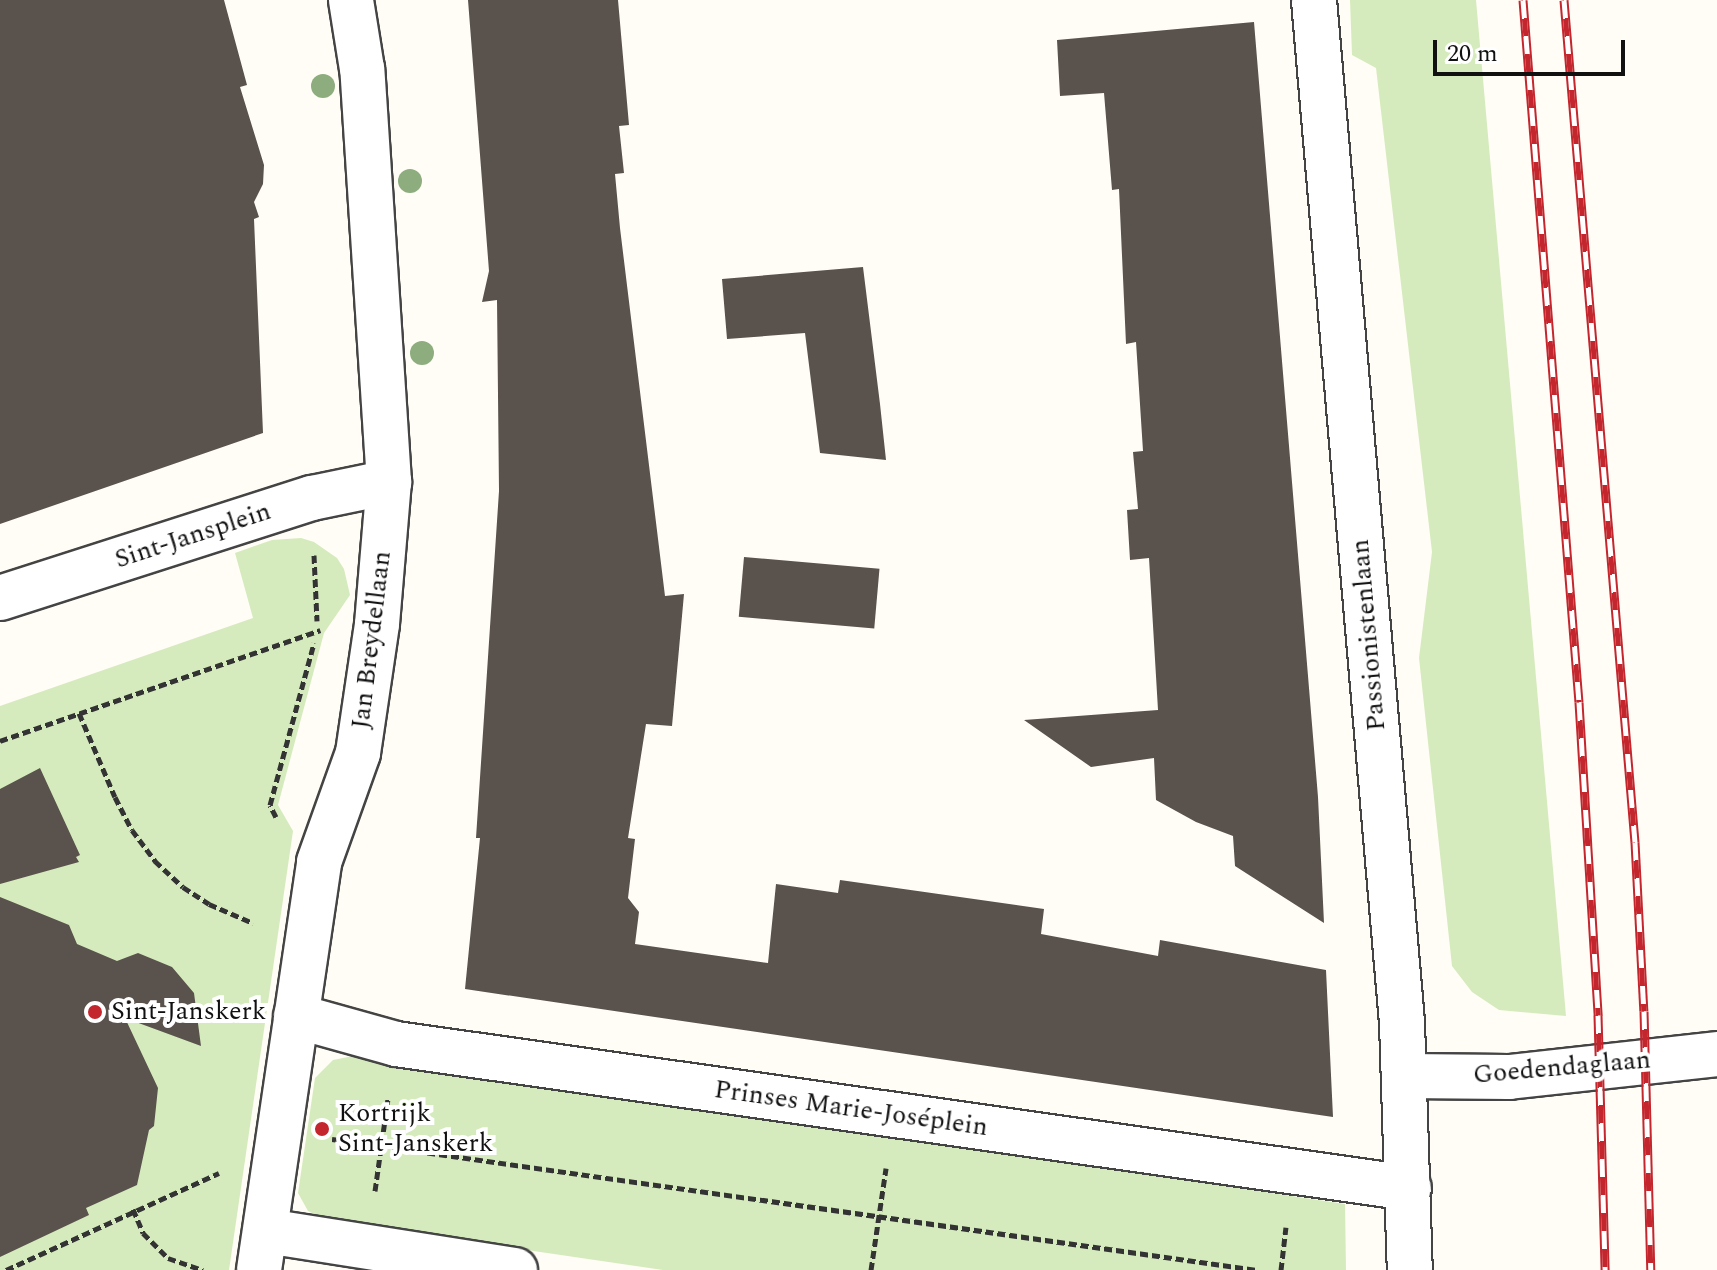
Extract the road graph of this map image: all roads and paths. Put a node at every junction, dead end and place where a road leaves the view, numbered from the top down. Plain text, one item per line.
1 (351, 0) edge
2 (1314, 0) edge
3 (389, 482) junction
4 (0, 598) edge
5 (377, 624) junction
6 (79, 713) junction
7 (0, 741) edge
8 (262, 925) dead end
9 (296, 1016) junction
10 (396, 1044) junction
11 (1717, 1054) edge
12 (1406, 1076) junction
13 (892, 1114) junction
14 (280, 1132) junction
15 (382, 1146) junction
16 (225, 1173) dead end
17 (1409, 1188) junction
18 (133, 1209) junction
19 (880, 1219) junction
20 (366, 1247) junction
21 (263, 1250) edge
22 (6, 1270) edge
23 (204, 1270) edge
24 (515, 1270) edge
25 (871, 1270) edge
26 (1257, 1270) edge
27 (1410, 1270) edge

1 - 3 street, Jan Breydellaan
2 - 12 street, Passionistenlaan
3 - 4 street, Sint-Jansplein
3 - 5 street, Jan Breydellaan
5 - 6 path
5 - 9 street, Jan Breydellaan
6 - 7 path
6 - 8 path
9 - 10 street, Prinses Marie-Joséplein
9 - 14 street, Jan Breydellaan
10 - 13 street, Prinses Marie-Joséplein
10 - 15 path
11 - 12 street, Goedendaglaan
12 - 17 street, Passionistenlaan
13 - 17 street, Prinses Marie-Joséplein
13 - 19 path
14 - 15 path
14 - 21 street, Jan Breydellaan
15 - 19 path
15 - 20 path
16 - 18 path
17 - 27 street, Passionistenlaan
18 - 22 path
18 - 23 path
19 - 25 path
19 - 26 path
20 - 21 street
20 - 24 street

